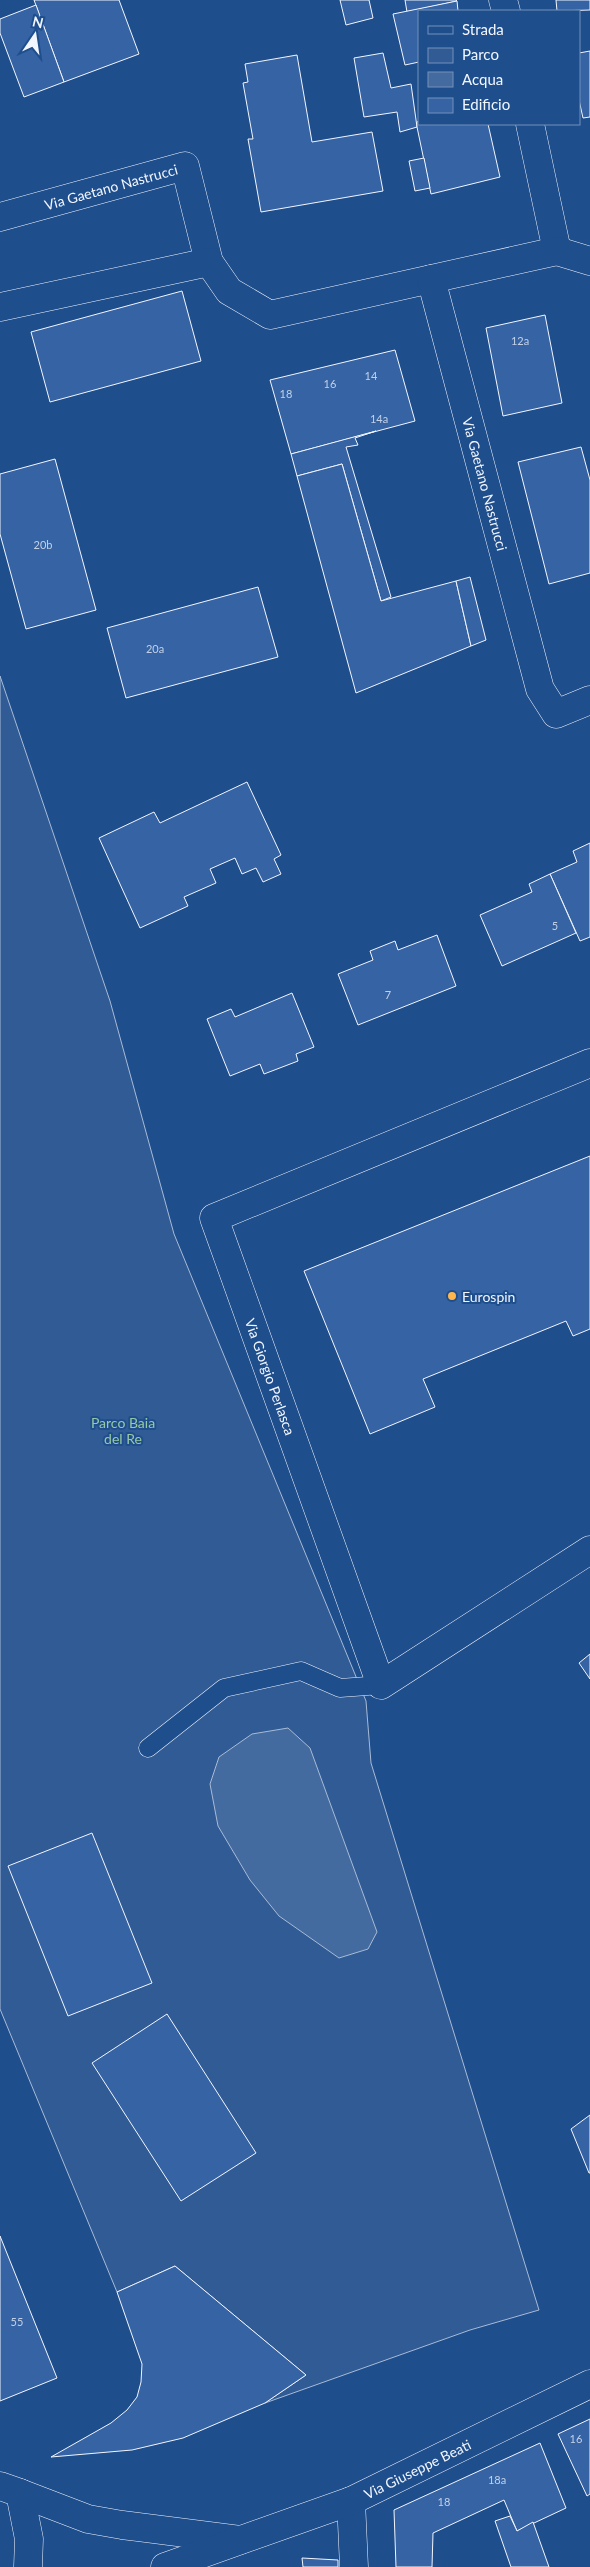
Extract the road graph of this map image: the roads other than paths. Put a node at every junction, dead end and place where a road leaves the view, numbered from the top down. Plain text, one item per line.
1 (530, 125) edge
2 (0, 216) edge
3 (557, 251) junction
4 (590, 261) edge
5 (208, 262) junction
6 (431, 279) junction
7 (0, 307) edge
8 (590, 700) edge
9 (590, 1063) edge
10 (590, 1550) edge
11 (382, 1685) junction
12 (148, 1748) dead end
13 (590, 2384) edge
14 (10, 2490) edge
15 (351, 2501) junction
16 (240, 2540) junction
17 (28, 2567) edge
18 (165, 2567) edge
19 (354, 2567) edge

1 - 3 street
2 - 5 street, Via Gaetano Nastrucci
3 - 4 street, Via Gaetano Nastrucci
3 - 6 street, Via Gaetano Nastrucci
5 - 6 street, Via Gaetano Nastrucci
5 - 7 street
6 - 8 street, Via Gaetano Nastrucci
9 - 11 street, Via Giorgio Perlasca
10 - 11 street
11 - 12 lane
13 - 15 street, Via Giuseppe Beati
14 - 16 street, Via Giuseppe Beati
14 - 17 street
15 - 16 street, Via Giuseppe Beati
15 - 19 street
16 - 18 street, Via Giuseppe Beati

